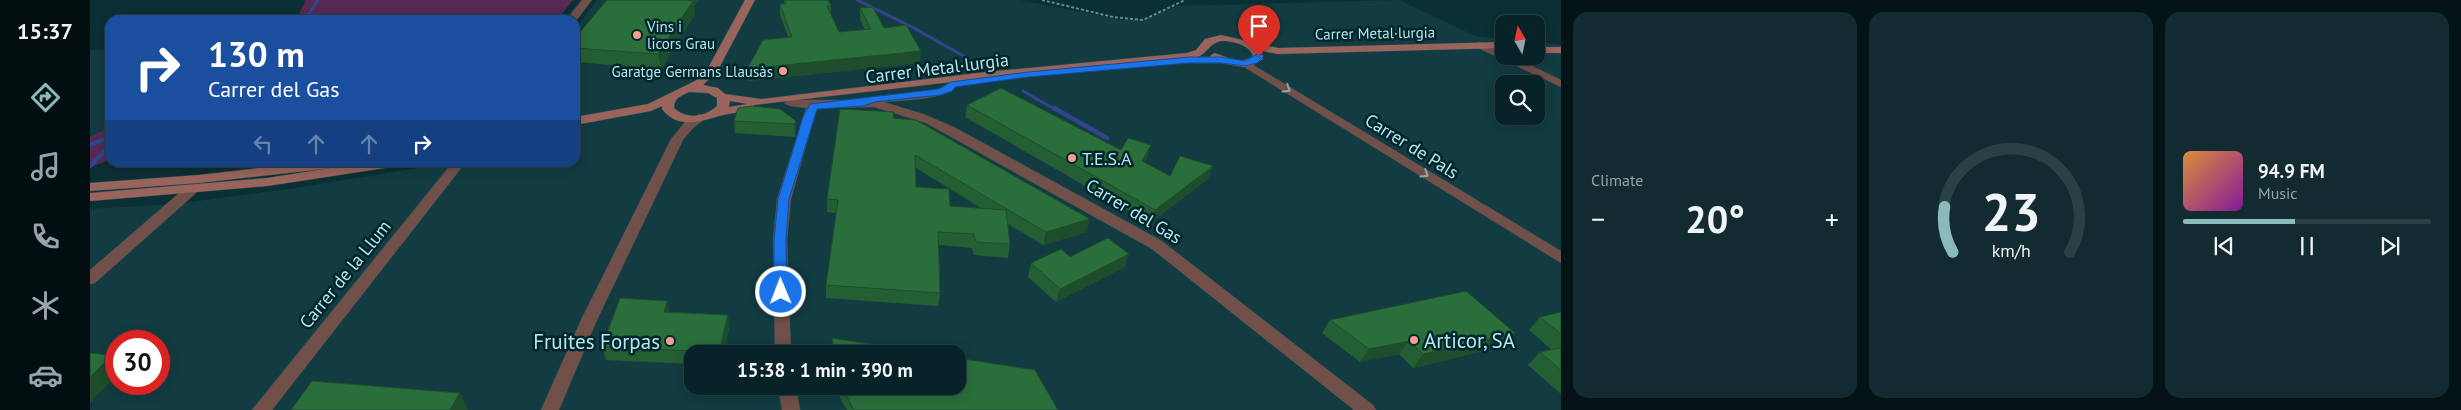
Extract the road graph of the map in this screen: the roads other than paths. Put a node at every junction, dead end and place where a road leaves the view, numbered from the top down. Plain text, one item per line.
1 (587, 0) edge
2 (750, 0) edge
3 (575, 15) edge
4 (1248, 45) junction
5 (1545, 46) edge
6 (1561, 46) edge
7 (1205, 47) junction
8 (1495, 47) edge
9 (1484, 48) junction
10 (1495, 49) edge
11 (1545, 50) edge
12 (1561, 50) edge
13 (1259, 57) junction
14 (1221, 60) junction
15 (1245, 63) junction
16 (713, 70) junction
17 (1561, 84) edge
18 (951, 85) junction
19 (686, 90) junction
20 (720, 95) junction
21 (671, 98) junction
22 (790, 103) junction
23 (863, 103) junction
24 (813, 106) junction
25 (717, 113) junction
26 (640, 114) junction
27 (674, 115) junction
28 (700, 118) junction
29 (580, 120) edge
30 (580, 129) edge
31 (677, 139) junction
32 (310, 167) edge
33 (370, 167) edge
34 (456, 167) edge
35 (195, 185) junction
36 (90, 187) edge
37 (90, 197) edge
38 (1561, 258) edge
39 (90, 279) edge
40 (783, 345) edge
41 (788, 395) edge
42 (261, 410) edge
43 (550, 410) edge
44 (791, 410) edge
45 (1367, 410) edge

1 - 3 street
2 - 16 main road
4 - 7 main road, Carrer Metal·lurgia
4 - 9 main road, Carrer Metal·lurgia
4 - 13 main road
5 - 6 main road
7 - 14 main road
7 - 20 main road, Carrer Metal·lurgia
8 - 9 main road, Carrer Metal·lurgia
9 - 10 main road, Carrer Metal·lurgia
9 - 13 main road, Carrer Metal·lurgia
9 - 17 street
11 - 12 main road
13 - 15 main road
14 - 15 main road, Carrer Metal·lurgia
14 - 18 main road, Carrer Metal·lurgia
15 -> 38 street, Carrer de Pals
16 - 19 main road
16 - 20 main road
18 - 22 main road, Carrer Metal·lurgia
18 - 23 street
19 - 20 main road, Carrer Metal·lurgia
19 - 21 main road
20 - 25 main road
21 - 26 main road
21 - 27 main road
22 - 24 street, Carrer del Gas
22 - 25 main road, Carrer Metal·lurgia
23 - 24 street, Carrer del Gas
23 - 45 street, Carrer del Gas
24 - 40 street
25 - 28 main road, Carrer Metal·lurgia
26 - 27 main road
26 - 29 main road
26 - 30 main road
27 - 28 main road
27 - 31 street
28 - 31 street
31 - 43 street
32 - 35 main road
33 - 35 main road
34 - 42 street, Carrer de la Llum
35 - 36 main road
35 - 37 main road
35 - 39 street
41 - 44 street

